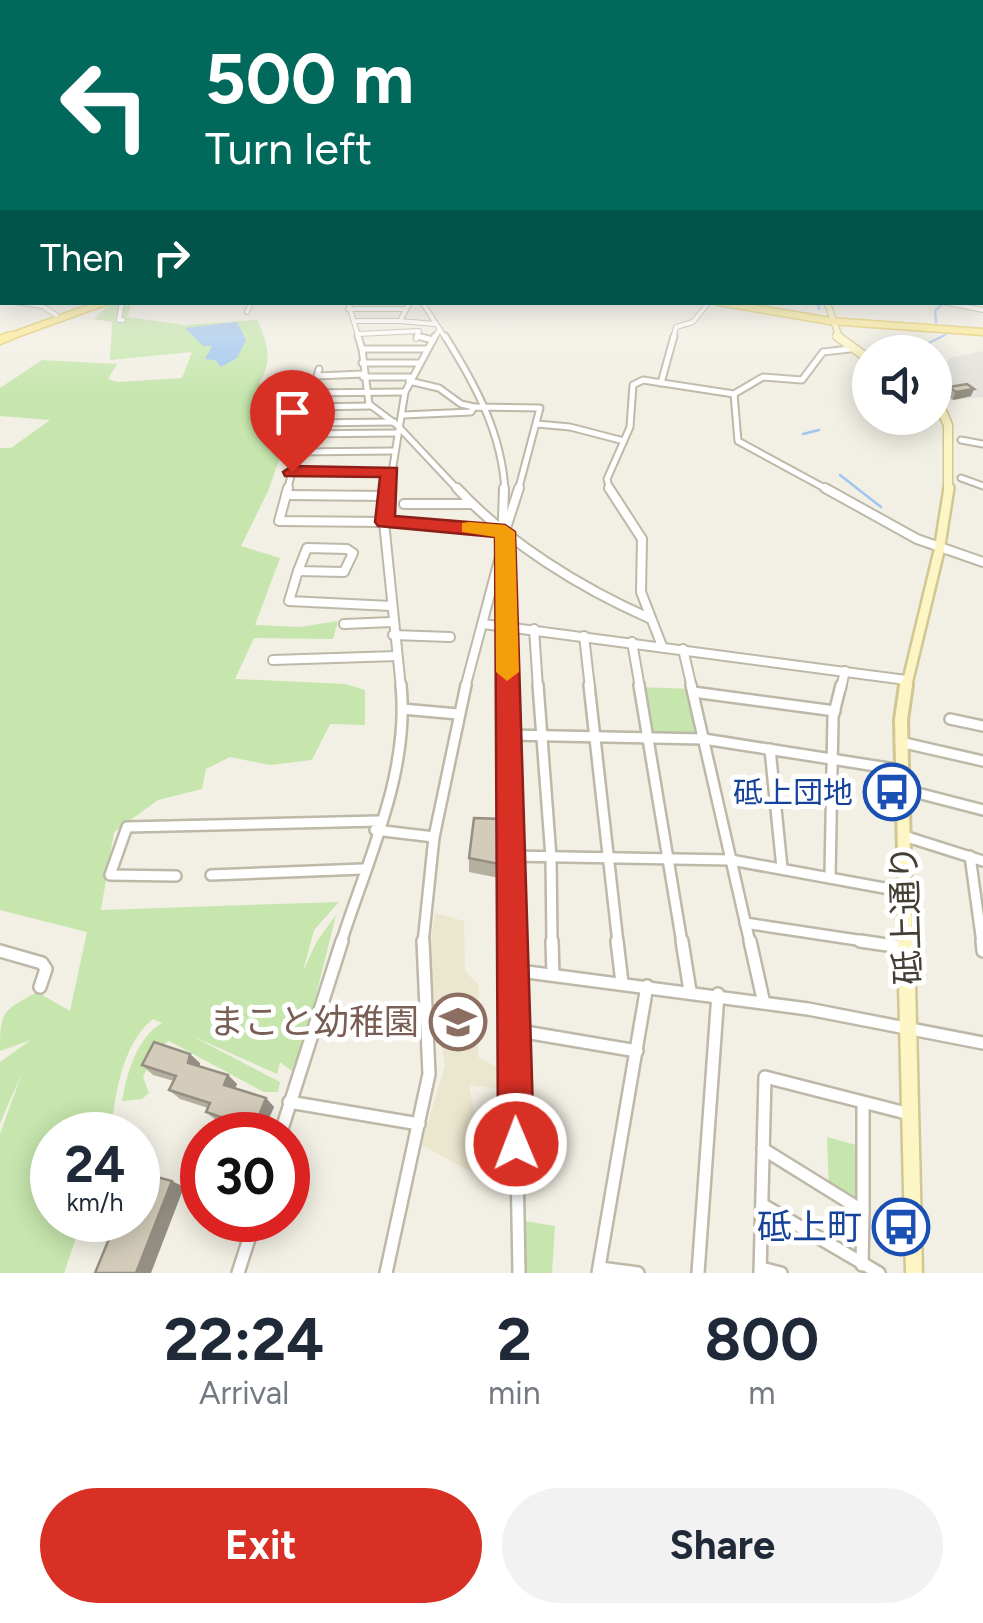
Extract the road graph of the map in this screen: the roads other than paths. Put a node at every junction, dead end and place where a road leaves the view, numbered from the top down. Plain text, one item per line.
1 (36, 305) edge
2 (87, 305) edge
3 (96, 305) edge
4 (122, 305) edge
5 (250, 305) edge
6 (424, 305) edge
7 (707, 305) edge
8 (739, 305) edge
9 (752, 305) edge
10 (828, 305) edge
11 (958, 305) edge
12 (348, 306) edge
13 (408, 306) edge
14 (983, 310) edge
15 (248, 312) dead end
16 (56, 315) junction
17 (830, 319) junction
18 (123, 320) dead end
19 (356, 321) junction
20 (400, 322) junction
21 (438, 327) junction
22 (983, 330) edge
23 (358, 334) junction
24 (0, 338) edge
25 (433, 340) junction
26 (362, 349) junction
27 (427, 349) junction
28 (850, 349) joint
29 (362, 363) junction
30 (419, 363) junction
31 (319, 369) dead end
32 (363, 376) junction
33 (410, 379) junction
34 (661, 384) junction
35 (366, 391) junction
36 (406, 392) junction
37 (301, 393) dead end
38 (734, 394) junction
39 (371, 406) junction
40 (474, 407) junction
41 (487, 407) junction
42 (952, 414) edge
43 (403, 416) junction
44 (537, 424) junction
45 (396, 427) junction
46 (961, 440) junction
47 (624, 441) junction
48 (983, 444) edge
49 (394, 451) junction
50 (390, 472) junction
51 (961, 478) junction
52 (981, 483) edge
53 (286, 495) junction
54 (386, 496) junction
55 (404, 504) dead end
56 (472, 504) junction
57 (384, 522) junction
58 (505, 532) junction
59 (502, 548) junction
60 (949, 554) junction
61 (983, 562) edge
62 (298, 572) junction
63 (391, 606) junction
64 (650, 618) junction
65 (392, 622) junction
66 (344, 624) dead end
67 (483, 624) junction
68 (507, 626) junction
69 (534, 630) junction
70 (394, 634) junction
71 (584, 636) junction
72 (450, 637) dead end
73 (632, 642) junction
74 (662, 646) junction
75 (683, 649) junction
76 (397, 656) junction
77 (273, 660) dead end
78 (845, 672) junction
79 (906, 680) junction
80 (693, 692) junction
81 (402, 710) junction
82 (835, 711) junction
83 (458, 714) junction
84 (950, 719) dead end
85 (983, 726) edge
86 (508, 736) junction
87 (542, 736) junction
88 (594, 737) junction
89 (648, 737) junction
90 (704, 740) junction
91 (900, 742) junction
92 (770, 749) junction
93 (832, 758) junction
94 (983, 762) edge
95 (901, 770) junction
96 (902, 789) junction
97 (983, 810) edge
98 (377, 826) junction
99 (904, 836) junction
100 (434, 837) junction
101 (510, 856) junction
102 (551, 856) junction
103 (970, 856) junction
104 (608, 857) junction
105 (669, 858) junction
106 (730, 860) junction
107 (983, 861) edge
108 (782, 868) junction
109 (362, 869) junction
110 (211, 875) dead end
111 (176, 876) dead end
112 (830, 876) junction
113 (906, 892) junction
114 (745, 924) junction
115 (908, 948) junction
116 (983, 950) edge
117 (0, 951) edge
118 (512, 970) junction
119 (553, 975) junction
120 (622, 983) junction
121 (648, 986) junction
122 (40, 987) dead end
123 (690, 991) junction
124 (718, 994) junction
125 (762, 999) junction
126 (910, 1026) junction
127 (513, 1030) junction
128 (983, 1043) edge
129 (636, 1051) junction
130 (289, 1102) junction
131 (863, 1102) junction
132 (286, 1112) edge
133 (910, 1114) junction
134 (419, 1124) junction
135 (764, 1150) junction
136 (762, 1205) junction
137 (862, 1211) junction
138 (248, 1242) edge
139 (862, 1265) junction
140 (599, 1270) edge
141 (760, 1270) edge
142 (238, 1273) edge
143 (386, 1273) edge
144 (520, 1273) edge
145 (638, 1273) edge
146 (698, 1273) edge
147 (780, 1273) edge
148 (879, 1273) edge
149 (914, 1273) edge

1 - 16 street
2 - 16 main road
3 - 24 main road
4 - 18 street
5 - 15 street
6 - 21 street
7 - 34 street
8 - 17 main road
9 - 17 main road
10 - 17 street
11 - 14 street
12 - 13 street
12 - 19 street
13 - 20 street
16 - 24 main road
17 - 22 main road
17 - 28 street
19 - 20 street
19 - 23 street
20 - 21 street
21 - 25 street
21 - 41 street
23 - 25 street
23 - 26 street
25 - 27 street
26 - 27 street
26 - 29 street
27 - 30 street
28 - 38 street
29 - 30 street
29 - 32 street
30 - 33 street
31 - 32 street
32 - 33 street
32 - 35 street
33 - 36 street
33 - 40 street
34 - 38 street
34 - 47 street
35 - 36 street
35 - 37 street
35 - 39 street
36 - 43 street
38 - 60 street
39 - 45 street
39 - 45 street
40 - 41 street
40 - 43 street
41 - 44 street
41 - 58 street
42 - 46 street, 砥上通り
43 - 45 street
44 - 47 street
44 - 58 street
45 - 49 street
45 - 49 street
45 - 56 street
46 - 48 street
46 - 51 street, 砥上通り
47 - 64 street
49 - 50 street
50 - 53 street
50 - 54 street
51 - 52 street
51 - 60 street, 砥上通り
53 - 54 street
53 - 57 street
54 - 57 street
55 - 56 street
56 - 58 street
57 - 58 street
57 - 63 street
58 - 59 street
58 - 64 street
59 - 67 street
59 - 68 street
60 - 61 street
60 - 79 street, 砥上通り
62 - 62 street
62 - 63 street
63 - 65 street
64 - 74 street
65 - 66 street
65 - 70 street
67 - 68 street
67 - 83 street
68 - 69 street
68 - 86 street
69 - 71 street
69 - 87 street
70 - 72 street
70 - 76 street
71 - 73 street
71 - 88 street
73 - 74 street
73 - 89 street
74 - 75 street
75 - 78 street
75 - 80 street
76 - 77 street
76 - 81 street
78 - 79 street
78 - 82 street
79 - 91 street, 砥上通り
80 - 82 street
80 - 90 street
81 - 83 street
81 - 98 street
82 - 93 street
83 - 100 street
84 - 85 street
86 - 87 street
86 - 101 street
87 - 88 street
87 - 102 street
88 - 89 street
88 - 104 street
89 - 90 street
89 - 105 street
90 - 92 street
90 - 106 street
91 - 94 street
91 - 95 street, 砥上通り
92 - 93 street
92 - 108 street
93 - 95 street
93 - 112 street
95 - 96 street, 砥上通り
96 - 97 street
96 - 99 street, 砥上通り
98 - 100 street
98 - 109 street
98 - 111 street
99 - 103 street
99 - 113 street, 砥上通り
100 - 134 street
101 - 102 street
101 - 118 street
102 - 104 street
102 - 119 street
103 - 107 street
103 - 116 street
104 - 105 street
104 - 120 street
105 - 106 street
105 - 123 street
106 - 108 street
106 - 114 street
108 - 112 street
109 - 110 street
109 - 130 street
112 - 113 street
113 - 115 street, 砥上通り
114 - 115 street
114 - 125 street
115 - 126 street, 砥上通り
117 - 122 street
118 - 119 street
118 - 127 street
119 - 120 street
120 - 121 street
121 - 123 street
121 - 129 street
123 - 124 street
124 - 125 street
124 - 146 street
125 - 126 street
126 - 128 street
126 - 133 street, 砥上通り
127 - 129 street
127 - 144 street
129 - 140 street
130 - 132 street
130 - 134 street
131 - 133 street
131 - 135 street
131 - 137 street
133 - 149 street, 砥上通り
134 - 143 street
135 - 136 street
135 - 137 street
136 - 139 street
136 - 141 street
137 - 139 street
138 - 142 street
139 - 148 street
140 - 145 street
141 - 147 street

